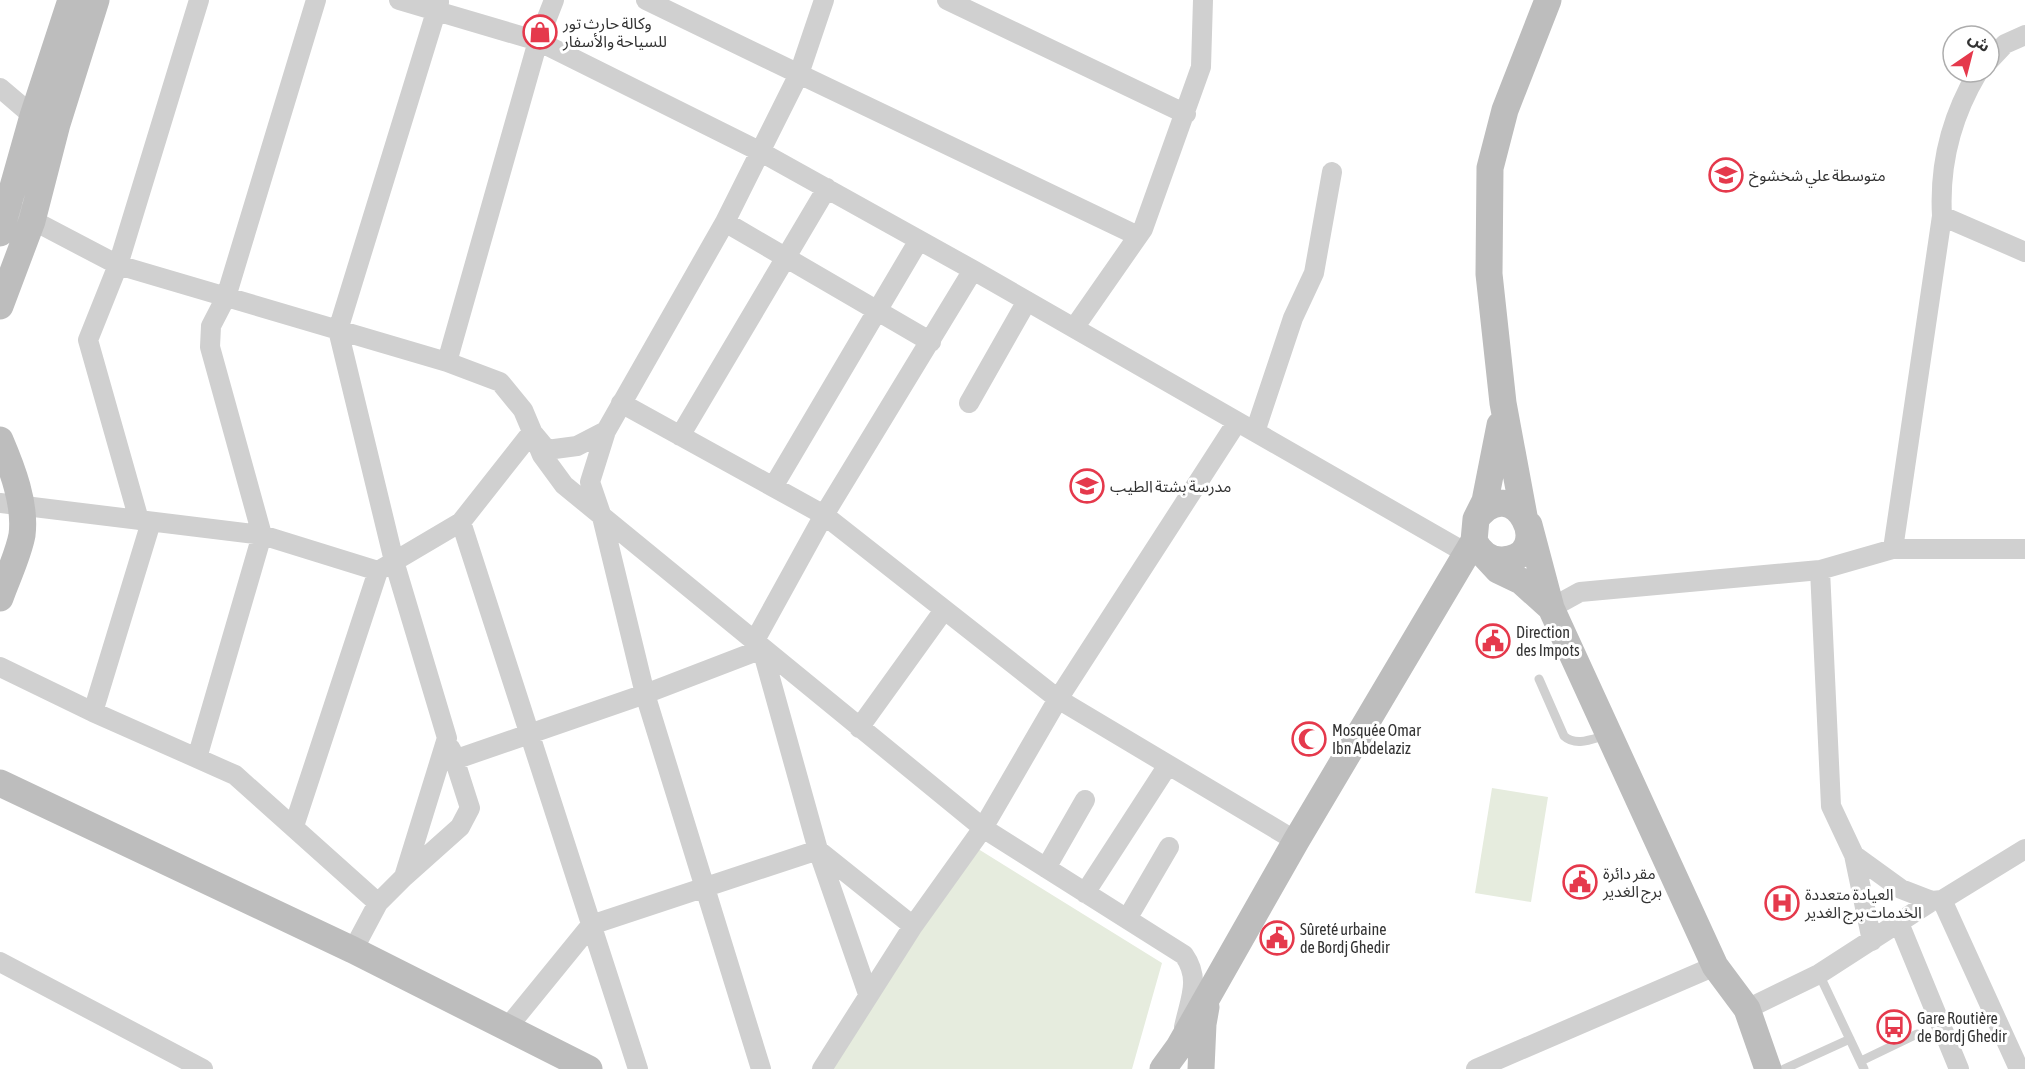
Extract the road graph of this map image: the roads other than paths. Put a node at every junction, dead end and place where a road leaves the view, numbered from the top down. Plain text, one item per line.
1 (71, 0) edge
2 (96, 0) edge
3 (199, 0) edge
4 (316, 0) edge
5 (399, 0) edge
6 (554, 0) edge
7 (646, 0) edge
8 (824, 0) edge
9 (947, 0) edge
10 (1203, 0) edge
11 (1548, 0) edge
12 (438, 6) edge
13 (2025, 35) edge
14 (538, 41) junction
15 (2001, 49) edge
16 (798, 74) junction
17 (1972, 84) edge
18 (0, 88) edge
19 (1186, 114) junction
20 (45, 120) junction
21 (759, 151) junction
22 (1332, 171) dead end
23 (827, 188) junction
24 (3, 215) edge
25 (1942, 216) junction
26 (32, 222) junction
27 (725, 222) junction
28 (1138, 236) junction
29 (919, 240) junction
30 (2025, 252) edge
31 (787, 258) junction
32 (118, 265) junction
33 (973, 270) junction
34 (226, 297) junction
35 (1027, 301) junction
36 (0, 306) edge
37 (878, 311) junction
38 (1074, 328) junction
39 (338, 330) junction
40 (931, 342) junction
41 (447, 362) junction
42 (621, 403) junction
43 (969, 403) dead end
44 (1503, 403) junction
45 (1237, 422) junction
46 (606, 431) junction
47 (532, 432) junction
48 (1255, 432) junction
49 (680, 436) junction
50 (0, 440) edge
51 (773, 487) junction
52 (11, 505) edge
53 (824, 515) junction
54 (602, 517) junction
55 (1526, 520) junction
56 (145, 521) junction
57 (461, 522) junction
58 (262, 535) junction
59 (1475, 542) junction
60 (1893, 549) junction
61 (2025, 549) edge
62 (386, 566) junction
63 (1820, 570) junction
64 (0, 598) edge
65 (1551, 608) junction
66 (944, 609) junction
67 (758, 646) junction
68 (0, 666) edge
69 (1539, 679) dead end
70 (645, 694) junction
71 (1058, 699) junction
72 (93, 712) junction
73 (859, 728) junction
74 (529, 734) junction
75 (1609, 734) junction
76 (447, 738) junction
77 (197, 758) junction
78 (454, 760) junction
79 (1168, 765) junction
80 (0, 783) edge
81 (1085, 800) dead end
82 (294, 826) junction
83 (982, 828) junction
84 (1296, 841) junction
85 (1169, 848) dead end
86 (2025, 849) edge
87 (818, 850) junction
88 (1854, 855) junction
89 (1046, 868) junction
90 (404, 878) junction
91 (705, 887) junction
92 (1085, 893) junction
93 (1937, 900) junction
94 (378, 903) junction
95 (1127, 919) junction
96 (1899, 923) junction
97 (591, 925) junction
98 (913, 926) junction
99 (1872, 941) junction
100 (353, 950) junction
101 (0, 962) edge
102 (1715, 966) junction
103 (1819, 974) junction
104 (1209, 991) junction
105 (868, 994) junction
106 (1748, 1009) junction
107 (507, 1028) junction
108 (1917, 1034) dead end
109 (1850, 1040) junction
110 (1185, 1058) edge
111 (1863, 1065) edge
112 (202, 1069) edge
113 (589, 1069) edge
114 (638, 1069) edge
115 (761, 1069) edge
116 (822, 1069) edge
117 (1164, 1069) edge
118 (1202, 1069) edge
119 (1476, 1069) edge
120 (1768, 1069) edge
121 (1784, 1069) edge
122 (1959, 1069) edge
123 (2019, 1069) edge

1 - 20 main road
2 - 20 main road
3 - 32 street
4 - 34 street
5 - 12 street
6 - 14 street
7 - 16 street
8 - 16 street
9 - 19 street
10 - 19 street
11 - 44 main road
12 - 14 street
12 - 39 street
13 - 15 street
14 - 21 street
14 - 41 street
16 - 21 street
16 - 28 street
17 - 25 street
18 - 20 street
19 - 28 street
20 - 24 main road
20 - 26 main road
21 - 23 street
21 - 27 street
22 - 48 street
23 - 29 street
23 - 31 street
24 - 26 street
25 - 30 street
25 - 60 street
26 - 32 street
26 - 36 main road
27 - 31 street
27 - 42 street
28 - 38 street
29 - 33 street
29 - 37 street
31 - 37 street
31 - 49 street
32 - 34 street
32 - 56 street
33 - 35 street
33 - 40 street
34 - 39 street
34 - 58 street
35 - 38 street
35 - 43 street
37 - 40 street
37 - 51 street
38 - 45 street
39 - 41 street
39 - 62 street
40 - 53 street
41 - 47 street
42 - 46 street
42 - 49 street
44 - 55 main road
44 - 59 main road
45 - 48 street
45 - 71 street
46 - 47 street
46 - 54 street
47 - 54 street
47 - 57 street
48 - 59 street
49 - 51 street
50 - 52 main road
51 - 53 street
52 - 56 street
52 - 64 main road
53 - 66 street
53 - 67 street
54 - 67 street
54 - 70 street
55 - 59 main road
55 - 59 main road
55 - 65 main road
56 - 58 street
56 - 72 street
57 - 62 street
57 - 74 street
58 - 62 street
58 - 77 street
59 - 65 main road
59 - 84 main road
60 - 61 street
60 - 63 street
62 - 76 street
62 - 82 street
63 - 65 street
63 - 88 street
65 - 75 main road
66 - 71 street
66 - 73 street
67 - 70 street
67 - 73 street
67 - 87 street
68 - 72 street
69 - 75 lane
70 - 74 street
70 - 91 street
71 - 79 street
71 - 83 street
72 - 77 street
73 - 83 street
74 - 78 street
74 - 97 street
75 - 102 main road
76 - 78 street
76 - 90 street
77 - 82 street
78 - 90 street
79 - 84 street
79 - 92 street
80 - 100 main road
81 - 89 street
82 - 94 street
83 - 89 street
83 - 98 street
84 - 104 main road
85 - 95 street
86 - 93 street
87 - 91 street
87 - 98 street
87 - 105 street
88 - 93 street
88 - 99 street
89 - 92 street
90 - 94 street
91 - 97 street
91 - 115 street
92 - 95 street
93 - 96 street
93 - 123 street
94 - 100 street
95 - 110 street
96 - 99 street
96 - 122 street
97 - 107 street
97 - 114 street
98 - 105 street
99 - 103 street
100 - 107 main road
101 - 112 street
102 - 106 main road
102 - 119 street
103 - 106 street
103 - 109 lane
104 - 110 main road
104 - 118 main road
105 - 116 street
106 - 120 main road
107 - 113 main road
108 - 111 lane
109 - 111 lane
109 - 121 lane
110 - 117 main road

